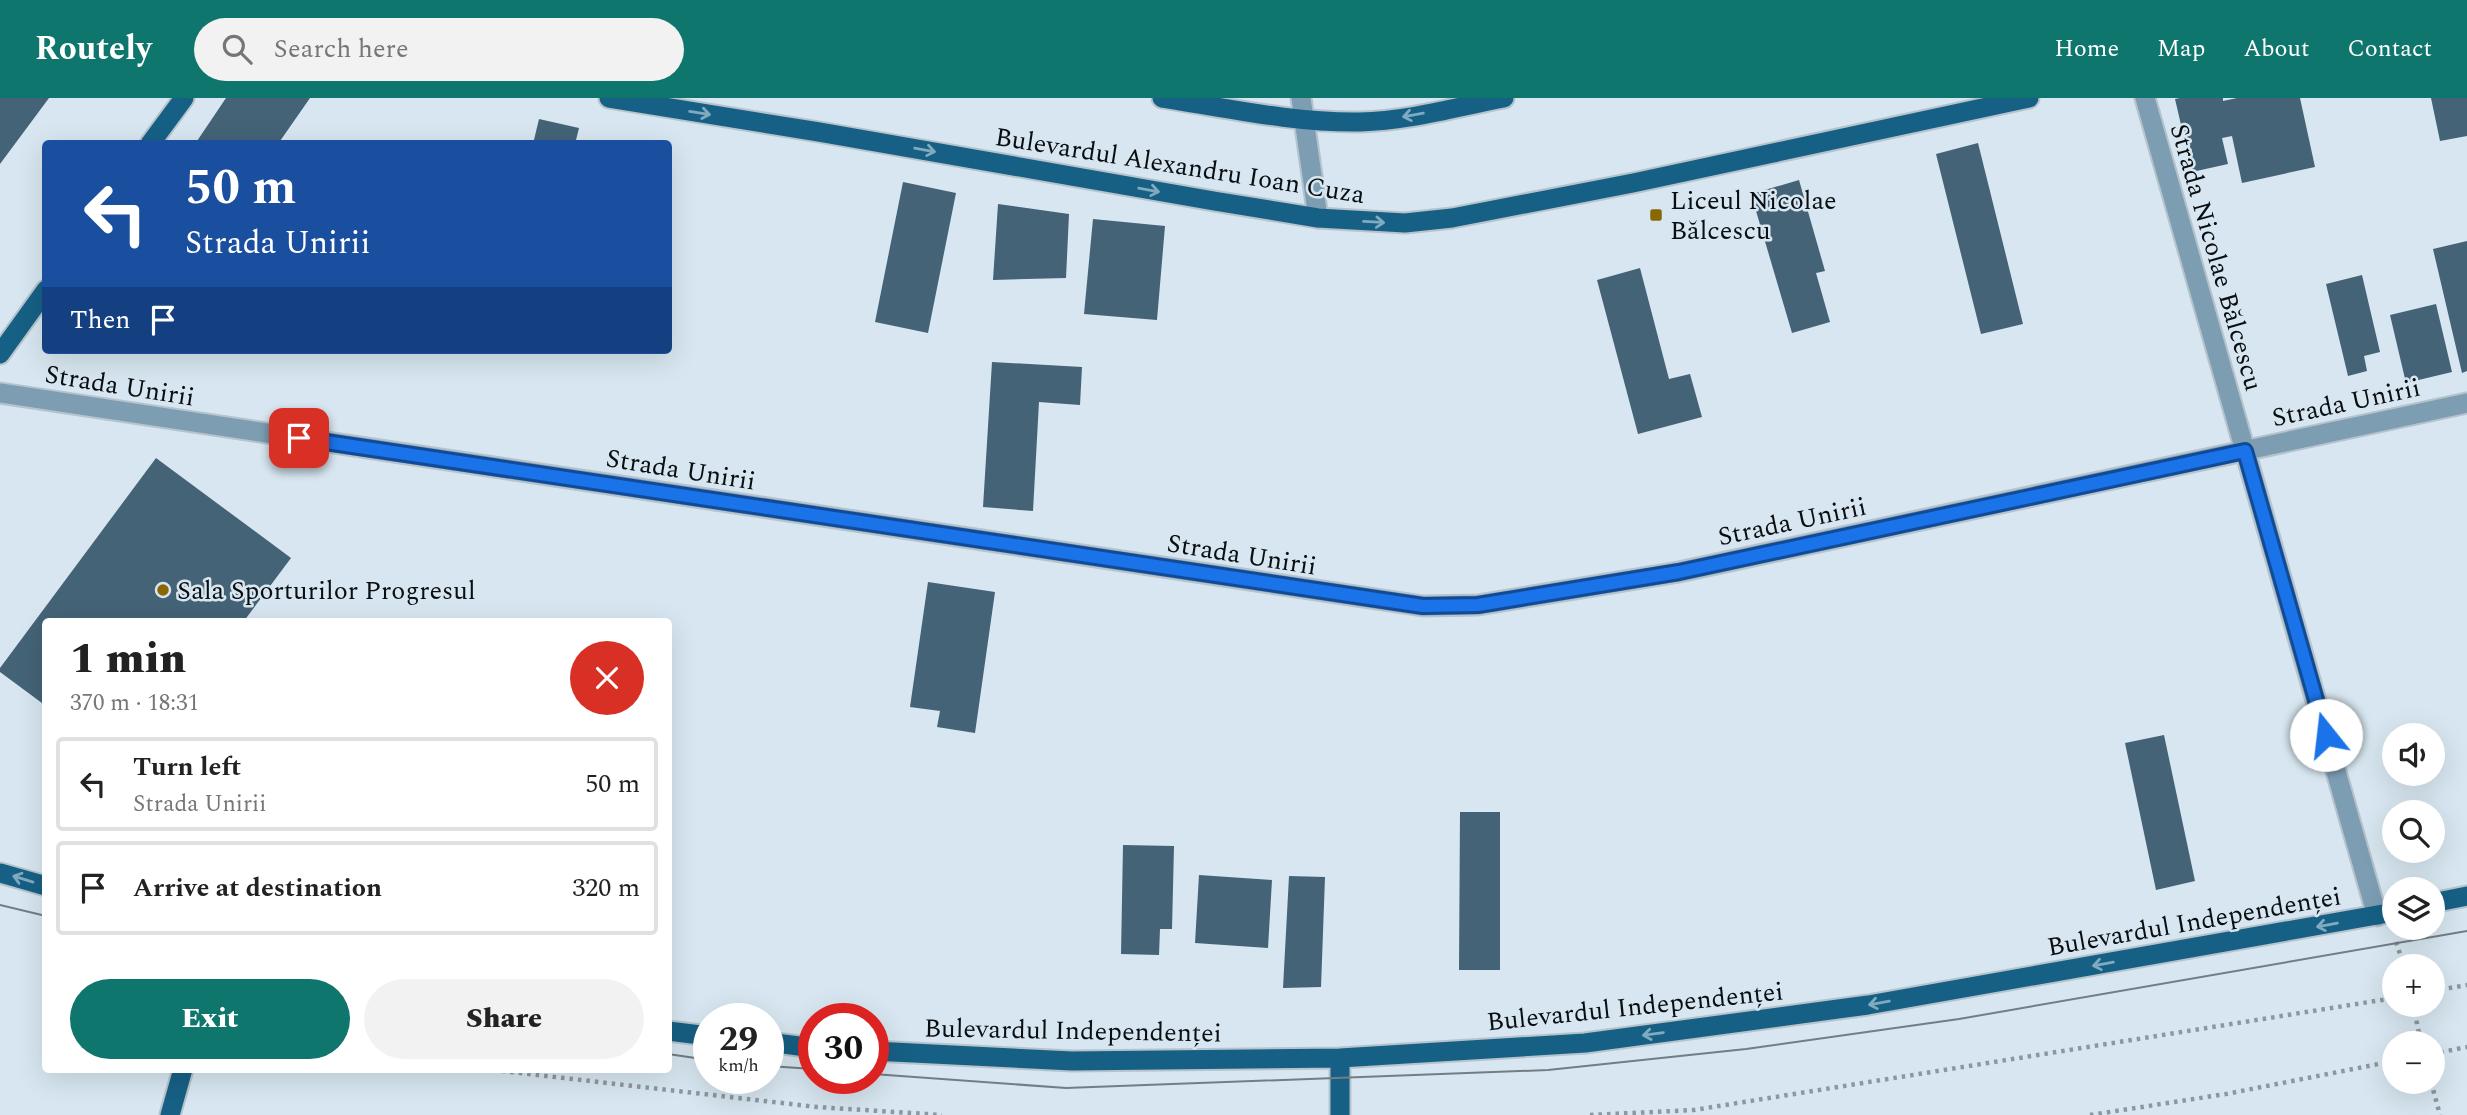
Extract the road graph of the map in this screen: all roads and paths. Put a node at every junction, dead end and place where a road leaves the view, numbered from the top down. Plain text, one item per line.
1 (184, 98) edge
2 (609, 98) edge
3 (1162, 98) edge
4 (1301, 98) edge
5 (1504, 98) edge
6 (2029, 98) edge
7 (2145, 98) edge
8 (1305, 120) junction
9 (153, 140) edge
10 (1318, 218) junction
11 (42, 296) edge
12 (0, 354) edge
13 (0, 393) edge
14 (2467, 403) edge
15 (2245, 451) junction
16 (0, 873) edge
17 (42, 885) edge
18 (2467, 895) edge
19 (2445, 900) edge
20 (2382, 901) edge
21 (2382, 915) edge
22 (2467, 985) edge
23 (2445, 989) edge
24 (2382, 1000) edge
25 (672, 1031) edge
26 (693, 1034) edge
27 (2467, 1047) edge
28 (2445, 1051) edge
29 (889, 1052) edge
30 (1340, 1058) junction
31 (2382, 1063) edge
32 (182, 1073) edge
33 (520, 1073) edge
34 (2434, 1094) edge
35 (170, 1115) edge
36 (942, 1115) edge
37 (1340, 1115) edge
38 (1590, 1115) edge
39 (2090, 1115) edge
40 (2440, 1115) edge

1 - 9 main road
2 -> 10 main road, Bulevardul Alexandru Ioan Cuza
3 - 8 main road
4 - 8 street
5 -> 8 main road
10 -> 6 main road, Bulevardul Alexandru Ioan Cuza
7 - 15 street, Strada Nicolae Bălcescu
8 - 10 street
11 - 12 main road
13 - 15 street, Strada Unirii
14 - 15 street, Strada Unirii
15 - 20 street, Strada Nicolae Bălcescu
17 -> 16 main road
18 - 19 main road
21 -> 30 main road, Bulevardul Independenței
22 - 23 path
24 - 38 path
25 - 26 main road
27 - 28 path
29 - 30 main road, Bulevardul Independenței
30 - 37 main road
31 - 39 path
32 - 35 main road
33 - 36 path
34 - 40 path

